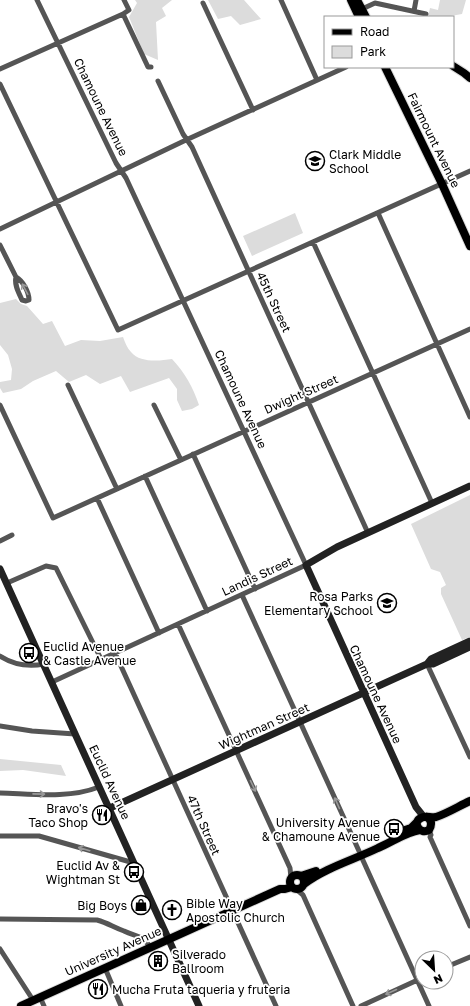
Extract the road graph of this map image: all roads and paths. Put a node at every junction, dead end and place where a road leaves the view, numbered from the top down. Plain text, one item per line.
1 (37, 0) edge
2 (124, 0) edge
3 (281, 0) edge
4 (351, 0) edge
5 (358, 0) edge
6 (416, 0) edge
7 (203, 3) dead end
8 (414, 11) junction
9 (360, 13) edge
10 (123, 14) junction
11 (426, 14) dead end
12 (58, 43) junction
13 (151, 67) dead end
14 (454, 67) edge
15 (344, 68) edge
16 (385, 68) edge
17 (0, 69) edge
18 (470, 78) edge
19 (317, 80) junction
20 (158, 81) dead end
21 (0, 84) edge
22 (253, 110) junction
23 (186, 140) junction
24 (121, 171) junction
25 (470, 171) edge
26 (442, 184) junction
27 (57, 202) junction
28 (378, 213) junction
29 (0, 229) edge
30 (313, 242) junction
31 (0, 245) edge
32 (470, 246) edge
33 (249, 271) junction
34 (16, 277) dead end
35 (183, 301) junction
36 (470, 329) edge
37 (437, 344) junction
38 (373, 373) junction
39 (68, 385) dead end
40 (309, 402) junction
41 (0, 405) edge
42 (154, 405) dead end
43 (470, 417) edge
44 (244, 431) junction
45 (193, 454) junction
46 (181, 460) junction
47 (145, 476) junction
48 (470, 486) edge
49 (117, 489) junction
50 (97, 498) junction
51 (432, 503) junction
52 (368, 533) junction
53 (12, 535) dead end
54 (0, 541) edge
55 (306, 565) junction
56 (0, 568) edge
57 (7, 583) junction
58 (255, 589) junction
59 (242, 595) junction
60 (207, 611) junction
61 (178, 624) junction
62 (159, 633) junction
63 (470, 642) edge
64 (470, 647) edge
65 (115, 653) junction
66 (0, 656) edge
67 (101, 659) junction
68 (44, 664) junction
69 (427, 664) junction
70 (52, 682) junction
71 (364, 693) junction
72 (300, 721) junction
73 (0, 726) edge
74 (75, 734) junction
75 (236, 750) junction
76 (470, 757) edge
77 (173, 779) junction
78 (99, 787) junction
79 (0, 793) edge
80 (470, 801) edge
81 (470, 806) edge
82 (110, 808) junction
83 (421, 817) junction
84 (427, 831) junction
85 (0, 836) edge
86 (360, 854) junction
87 (134, 863) junction
88 (300, 876) junction
89 (296, 884) junction
90 (232, 911) junction
91 (0, 919) edge
92 (470, 926) edge
93 (169, 939) junction
94 (150, 947) junction
95 (0, 949) edge
96 (470, 957) edge
97 (454, 964) edge
98 (414, 966) edge
99 (104, 968) junction
100 (414, 982) edge
101 (424, 990) edge
102 (37, 999) junction
103 (21, 1006) edge
104 (44, 1006) edge
105 (121, 1006) edge
106 (198, 1006) edge
107 (276, 1006) edge
108 (353, 1006) edge
109 (361, 1006) edge
110 (429, 1006) edge

1 - 12 street, Chamoune Avenue
2 - 10 street
3 - 19 street
4 - 9 main road
5 - 9 main road
6 - 8 street
7 - 22 street
8 - 9 street
8 - 11 street
10 - 12 street
10 - 13 street
12 - 17 street
12 - 24 street, Chamoune Avenue
14 - 18 main road
15 - 19 street
16 - 26 main road, Fairmount Avenue
19 - 22 street
20 - 23 street, 45th Street
21 - 27 street
22 - 23 street
23 - 24 street
23 - 33 street, 45th Street
24 - 27 street
24 - 35 street, Chamoune Avenue
25 - 26 street
26 - 28 street
26 - 32 main road, Fairmount Avenue
27 - 29 street
27 - 35 street
28 - 30 street
28 - 37 street
30 - 33 street
30 - 38 street
31 - 34 street
33 - 35 street
33 - 40 street, 45th Street
35 - 44 street, Chamoune Avenue
36 - 37 street, Dwight Street
37 - 38 street, Dwight Street
37 - 43 street
38 - 40 street, Dwight Street
38 - 51 street
39 - 49 street
40 - 44 street, Dwight Street
40 - 52 street, 45th Street
41 - 50 street, Dwight Street
42 - 46 street
44 - 45 street, Dwight Street
44 - 55 street, Chamoune Avenue
45 - 46 street, Dwight Street
45 - 58 street
46 - 47 street, Dwight Street
47 - 49 street, Dwight Street
47 - 60 street
48 - 51 main road, Landis Street
49 - 50 street, Dwight Street
50 - 62 street
51 - 52 main road, Landis Street
52 - 55 main road, Landis Street
53 - 54 street
55 - 58 street, Landis Street
55 - 71 main road, Chamoune Avenue
56 - 57 main road, Euclid Avenue
57 - 67 street
57 - 68 main road, Euclid Avenue
58 - 59 street, Landis Street
59 - 60 street, Landis Street
59 - 72 street
60 - 61 street, Landis Street
61 - 62 street, Landis Street
61 - 75 street
62 - 65 street, Landis Street
63 - 69 main road, Wightman Street
64 - 69 main road, Wightman Street
65 - 67 street, Landis Street
65 - 77 street, 47th Street
66 - 68 street
67 - 70 street, Landis Street
68 - 70 main road, Euclid Avenue
69 - 71 main road, Wightman Street
69 - 76 street
70 - 74 main road, Euclid Avenue
71 - 72 main road, Wightman Street
71 - 83 main road, Chamoune Avenue
72 - 75 main road, Wightman Street
86 -> 72 street
73 - 74 street
74 - 78 main road, Euclid Avenue
75 - 77 main road, Wightman Street
75 -> 89 street
77 - 82 main road, Wightman Street
77 - 90 street, 47th Street
79 -> 78 street
78 - 82 main road, Euclid Avenue
80 - 83 main road, University Avenue
81 - 84 main road, University Avenue
82 - 87 main road, Euclid Avenue
83 - 84 main road
83 - 84 main road
83 - 86 main road, University Avenue
84 - 86 main road, University Avenue
84 - 92 street
87 -> 85 street
86 - 88 main road, University Avenue
86 - 89 main road, University Avenue
86 - 98 street
87 - 93 main road, Euclid Avenue
88 - 89 street
88 - 89 main road
89 - 90 main road, University Avenue
89 - 108 street
90 - 93 main road, University Avenue
90 - 107 street, 47th Street
91 - 94 street
93 - 94 main road, University Avenue
93 - 106 main road, Euclid Avenue
94 - 99 main road, University Avenue
95 - 102 street
96 - 97 street
99 - 102 main road, University Avenue
99 - 105 street
100 -> 109 street
101 - 110 street
102 - 103 main road, University Avenue
102 - 104 street

